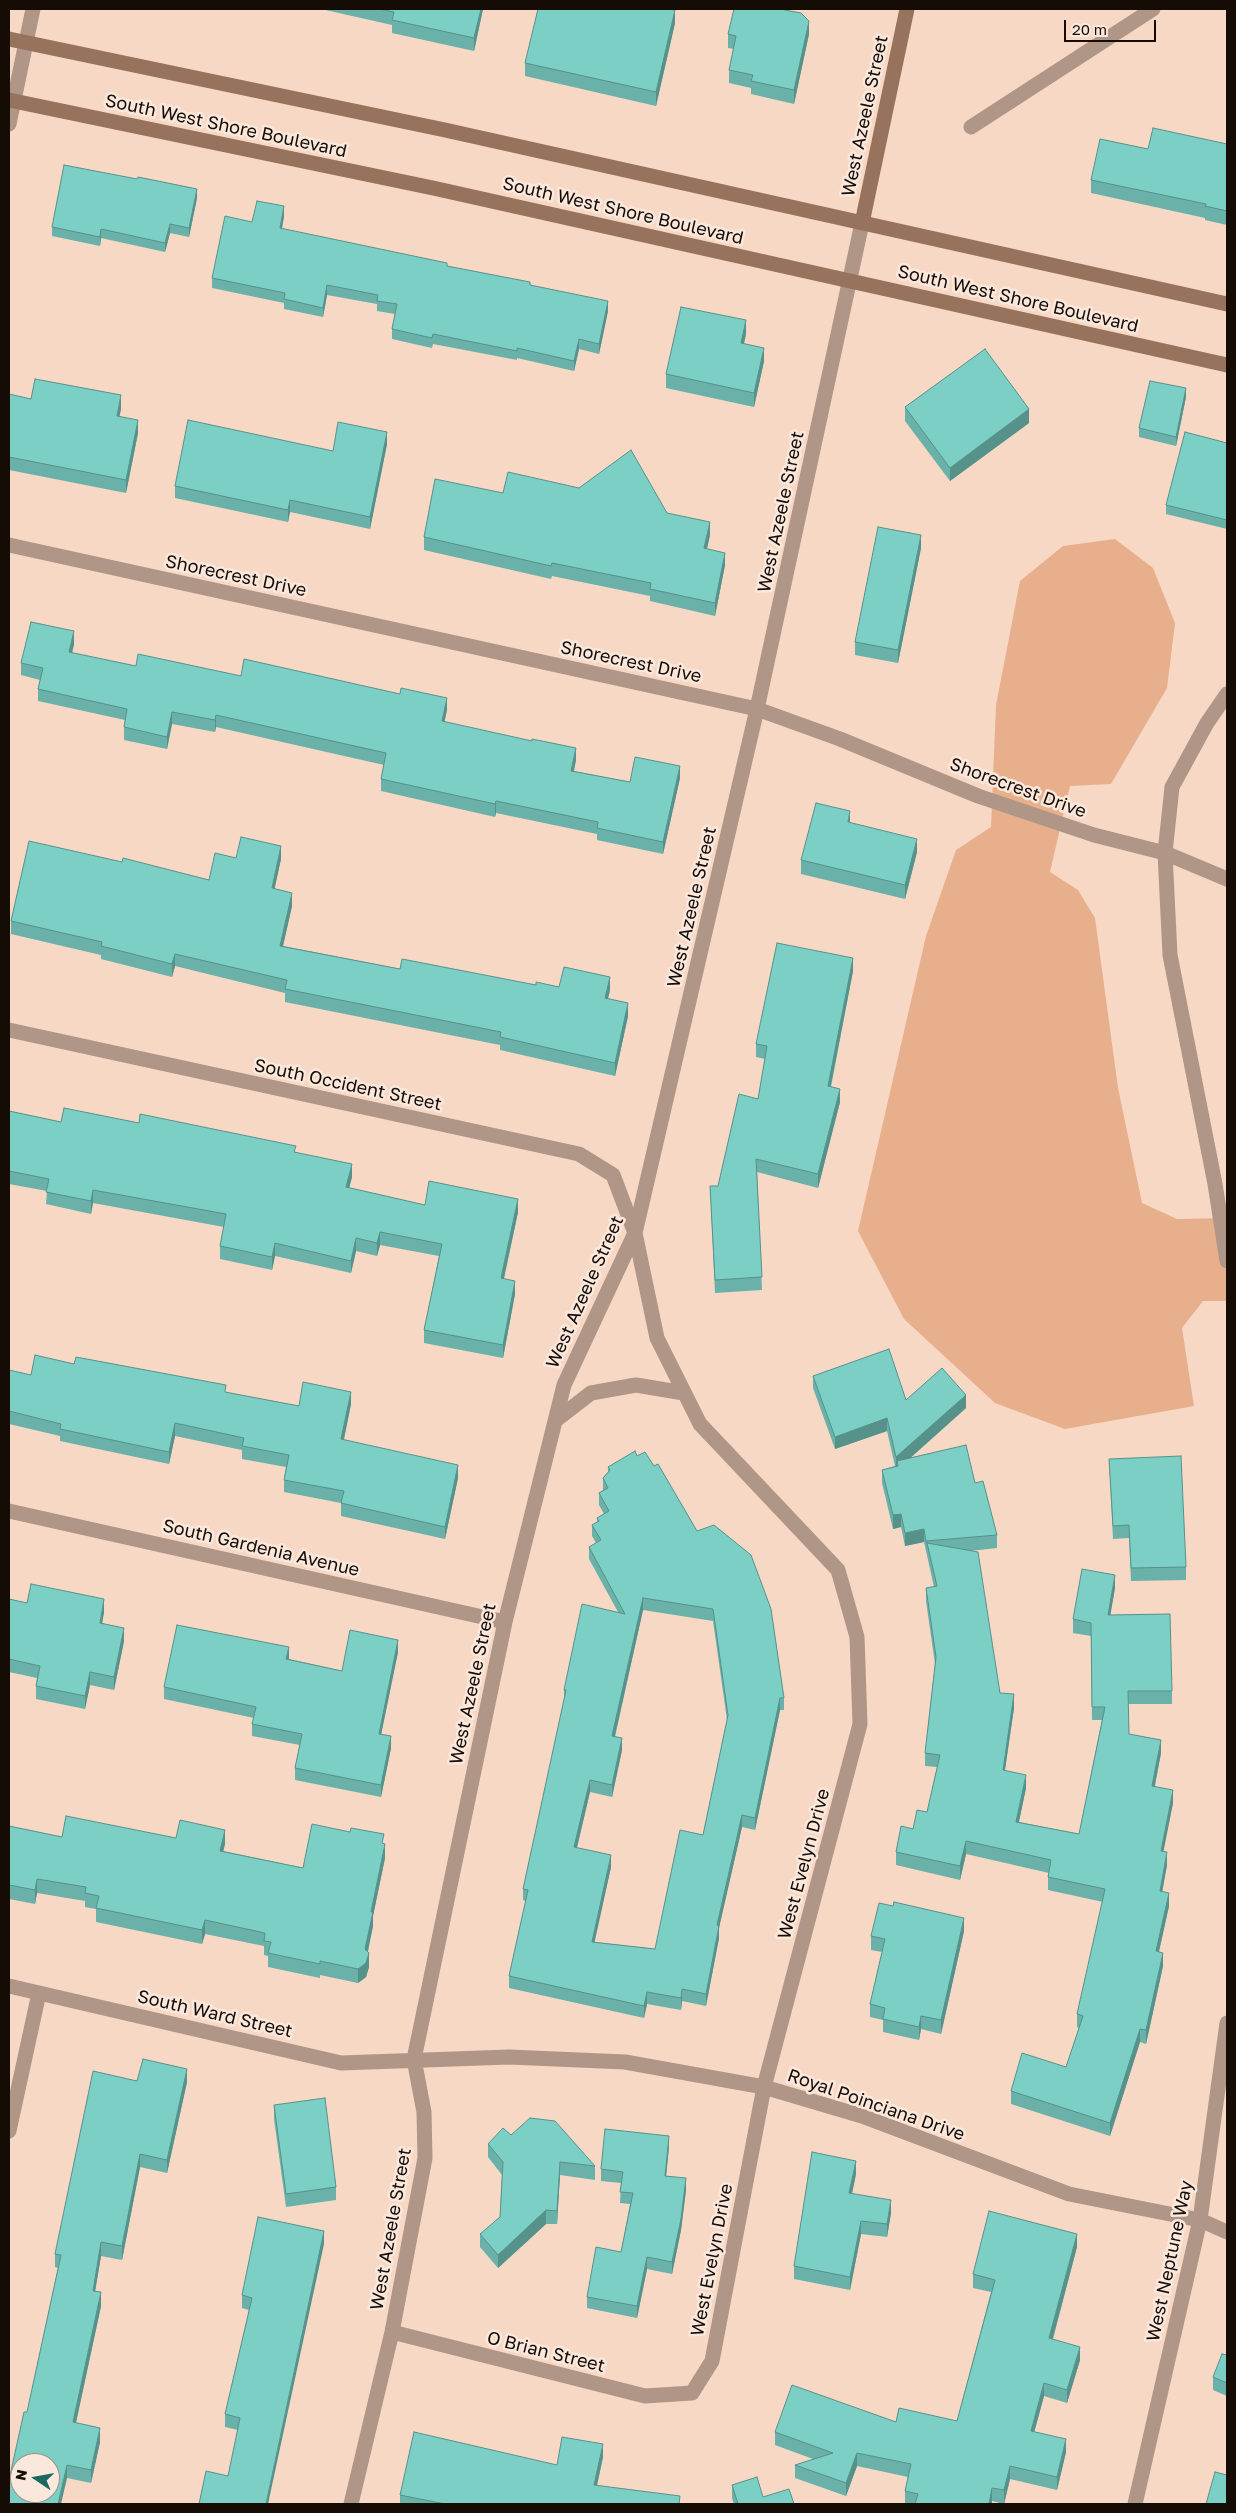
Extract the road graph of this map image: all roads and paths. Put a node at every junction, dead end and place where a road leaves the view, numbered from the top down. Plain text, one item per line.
1 (34, 9) edge
2 (907, 9) edge
3 (1153, 9) edge
4 (9, 39) edge
5 (26, 43) junction
6 (11, 100) edge
7 (9, 124) edge
8 (971, 127) dead end
9 (862, 223) junction
10 (849, 281) junction
11 (1227, 304) edge
12 (1227, 365) edge
13 (9, 545) edge
14 (1227, 694) edge
15 (757, 709) junction
16 (1165, 853) junction
17 (1227, 879) edge
18 (9, 1030) edge
19 (635, 1233) junction
20 (1227, 1261) edge
21 (684, 1393) junction
22 (556, 1420) junction
23 (9, 1511) edge
24 (505, 1622) junction
25 (9, 1986) edge
26 (39, 1992) junction
27 (1227, 2023) edge
28 (414, 2059) junction
29 (764, 2086) junction
30 (9, 2131) edge
31 (1200, 2220) junction
32 (1227, 2232) edge
33 (392, 2332) junction
34 (692, 2393) joint
35 (352, 2504) edge
36 (1135, 2504) edge

1 - 5 street
2 - 9 street, West Azeele Street
3 - 8 street
4 - 5 street
5 - 6 street
5 - 9 street
6 - 7 street
6 - 10 street, South West Shore Boulevard
9 - 10 street, West Azeele Street
9 - 11 street
10 - 12 street, South West Shore Boulevard
10 - 15 street, West Azeele Street
13 - 15 street, Shorecrest Drive
14 - 16 street
15 - 16 street, Shorecrest Drive
15 - 19 street, West Azeele Street
16 - 17 street, Shorecrest Drive
16 - 20 street
18 - 19 street, South Occident Street
19 - 21 street, West Evelyn Drive
19 - 22 street, West Azeele Street
21 - 22 street
21 - 29 street, West Evelyn Drive
22 - 24 street, West Azeele Street
23 - 24 street, South Gardenia Avenue
24 - 28 street, West Azeele Street
25 - 26 street, South Ward Street
26 - 28 street, South Ward Street
26 - 30 street
27 - 31 street, West Neptune Way
28 - 29 street, Royal Poinciana Drive
28 - 33 street, West Azeele Street
29 - 31 street, Royal Poinciana Drive
29 - 34 street, West Evelyn Drive
31 - 32 street, Royal Poinciana Drive
31 - 36 street, West Neptune Way
33 - 34 street, O Brian Street
33 - 35 street, West Azeele Street

